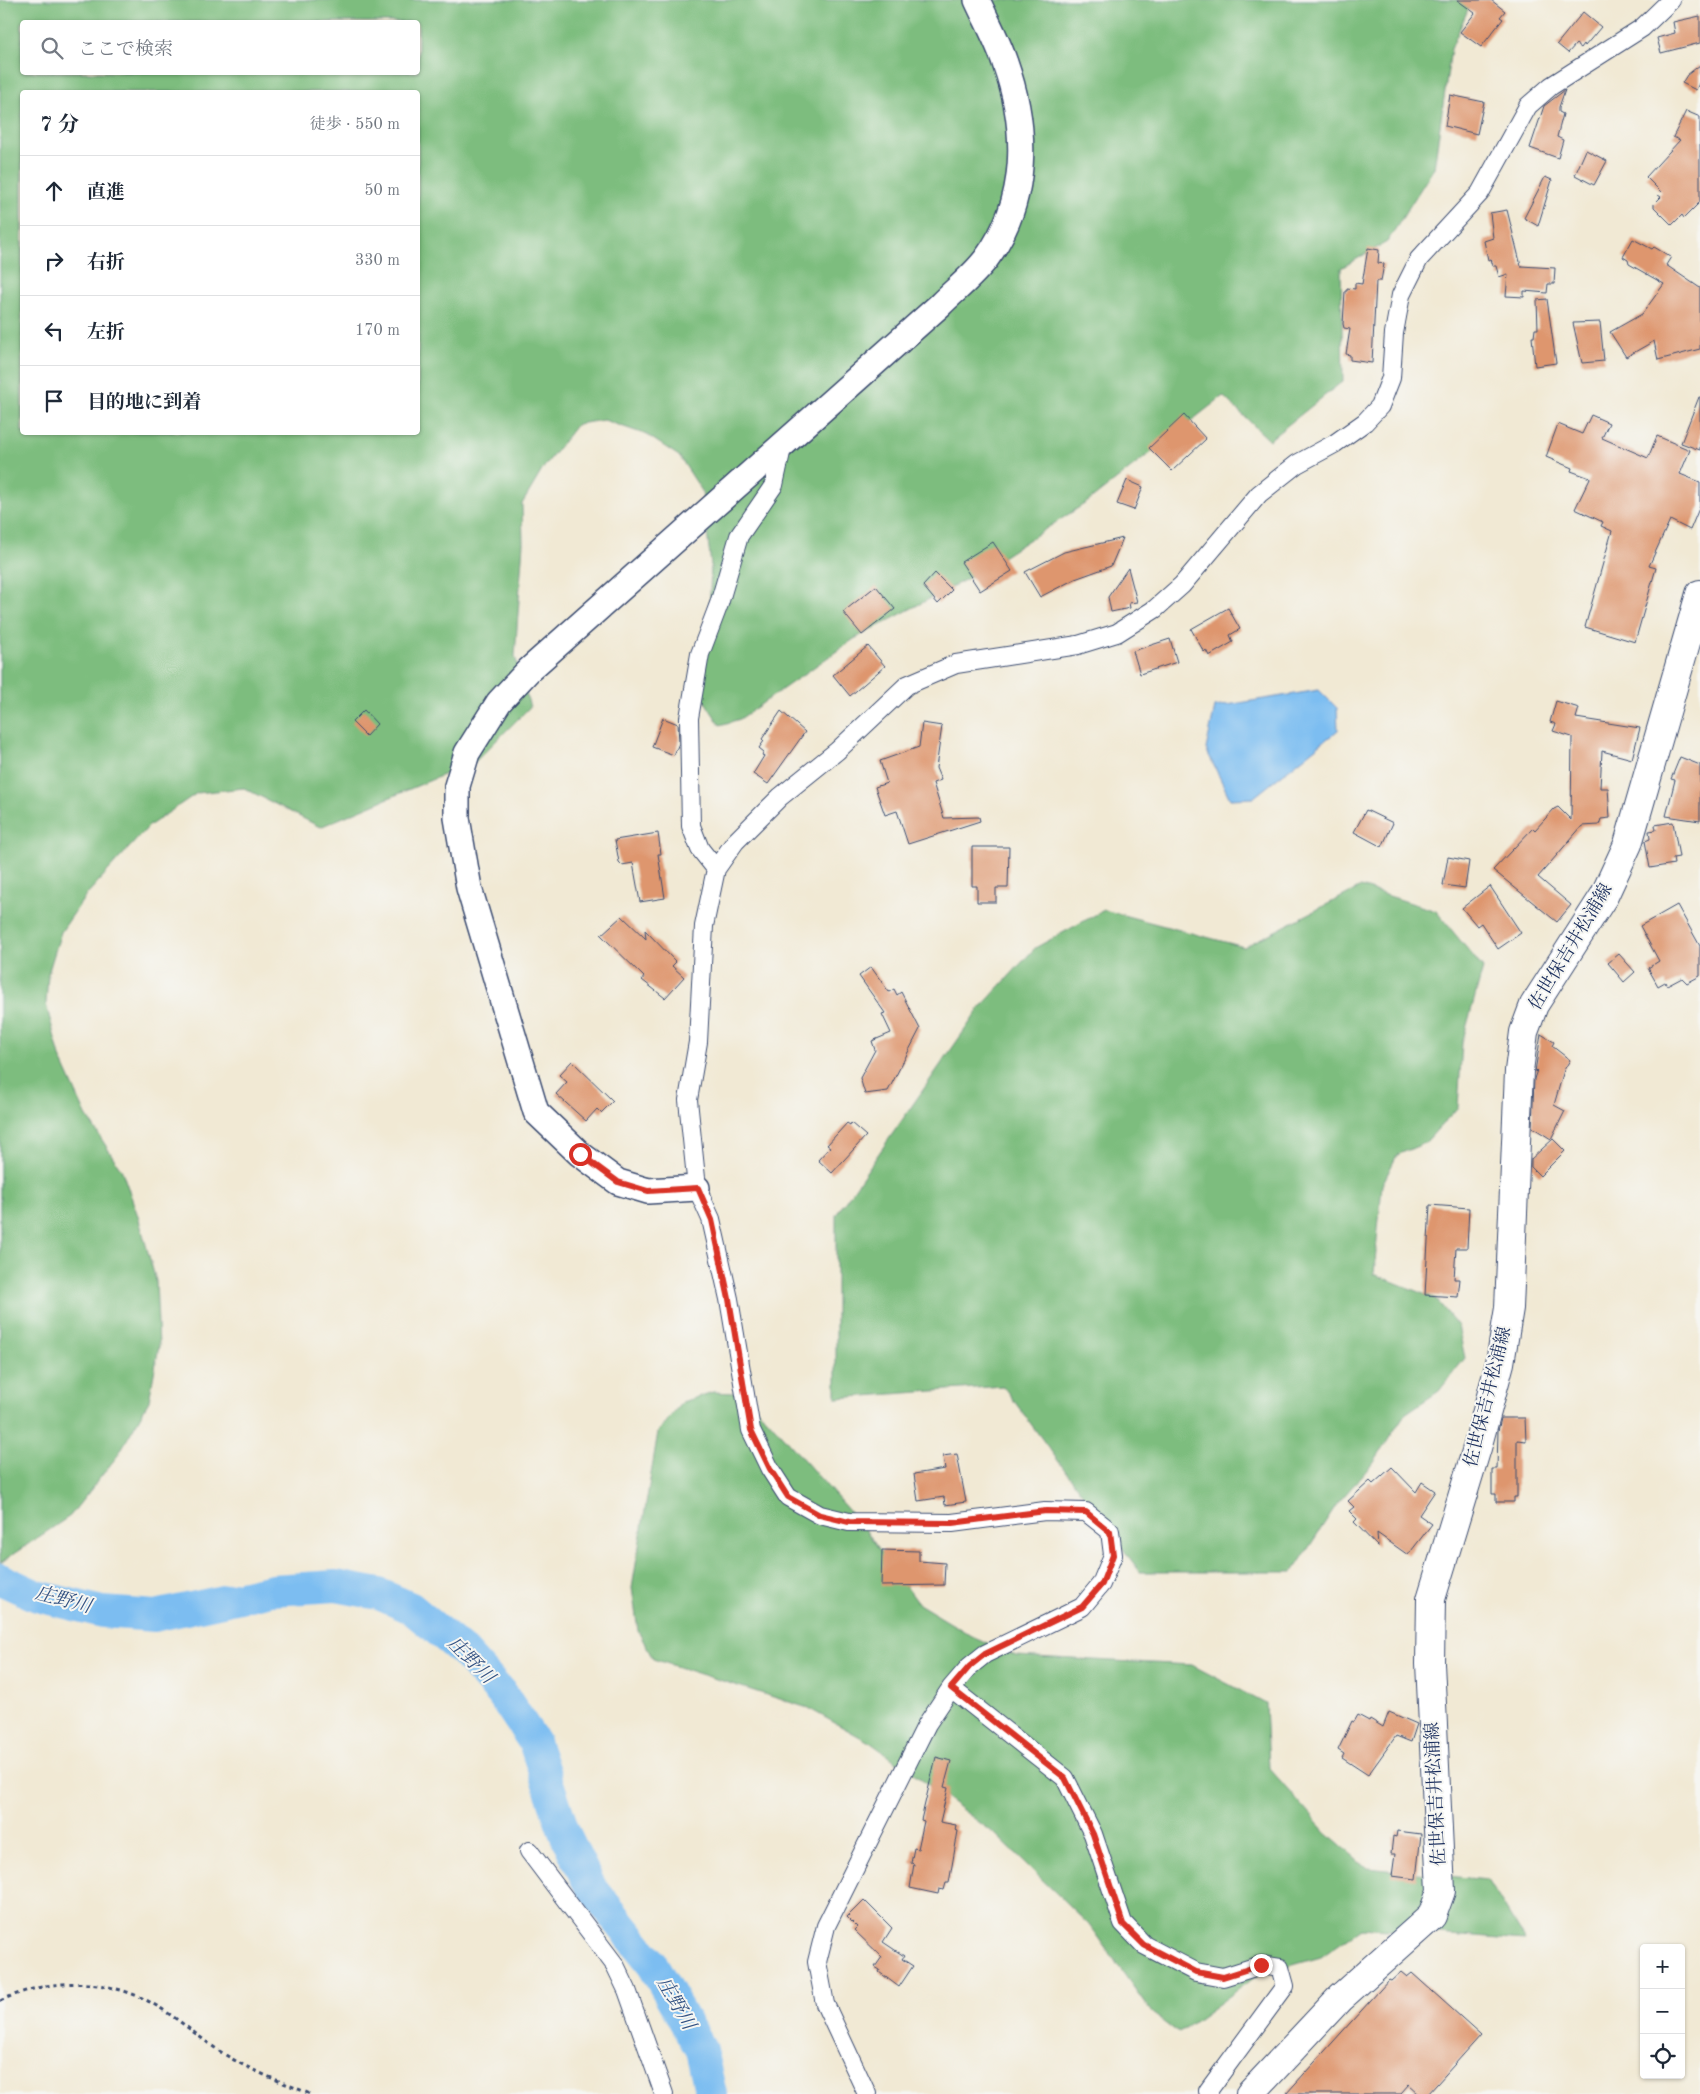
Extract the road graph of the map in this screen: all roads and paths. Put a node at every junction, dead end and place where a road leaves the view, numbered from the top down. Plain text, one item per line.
1 (976, 0) edge
2 (1670, 0) edge
3 (783, 442) junction
4 (1700, 594) edge
5 (716, 869) junction
6 (698, 1188) junction
7 (951, 1688) junction
8 (529, 1851) dead end
9 (0, 2001) edge
10 (310, 2094) edge
11 (664, 2094) edge
12 (867, 2094) edge
13 (1209, 2094) edge
14 (1250, 2094) edge

1 - 3 street
2 - 5 street
3 - 5 street
3 - 6 street
4 - 14 main road, 佐世保吉井松浦線
5 - 6 street
6 - 7 street
7 - 12 street
7 - 13 street
8 - 11 street
9 - 10 path

